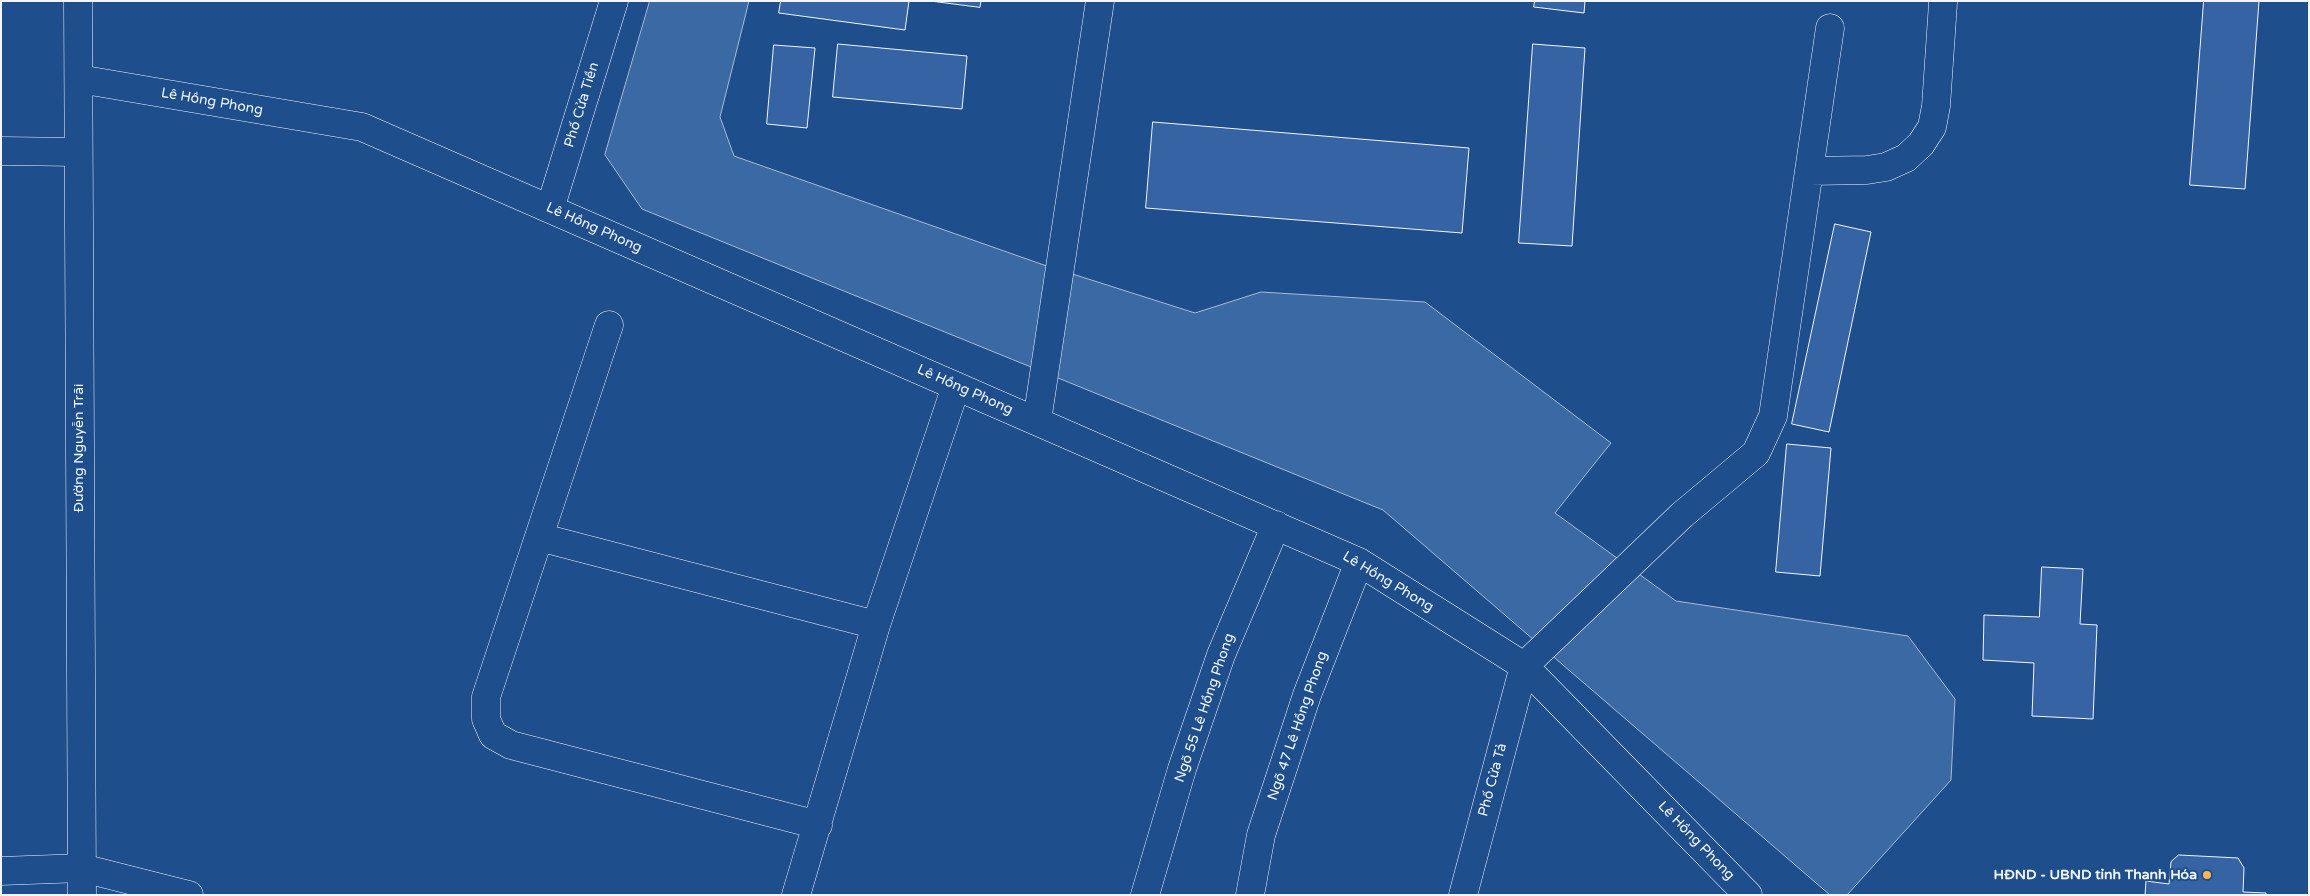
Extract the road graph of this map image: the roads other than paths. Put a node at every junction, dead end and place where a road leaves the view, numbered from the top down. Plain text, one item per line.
1 (78, 1) edge
2 (614, 1) edge
3 (1100, 1) edge
4 (1943, 3) dead end
5 (1830, 28) dead end
6 (79, 79) junction
7 (1, 152) edge
8 (78, 152) junction
9 (1810, 171) junction
10 (550, 209) junction
11 (609, 325) dead end
12 (956, 386) junction
13 (1037, 421) junction
14 (1276, 525) junction
15 (539, 537) junction
16 (1359, 562) junction
17 (876, 625) junction
18 (1531, 658) junction
19 (818, 826) junction
20 (82, 868) junction
21 (1, 871) edge
22 (82, 895) edge
23 (189, 895) edge
24 (796, 895) edge
25 (1145, 895) edge
26 (1250, 895) edge
27 (1463, 895) edge
28 (1748, 895) edge

1 - 6 main road, Đường Nguyễn Trãi
2 - 10 main road, Phố Cửa Tiền
3 - 13 main road
4 - 9 main road
5 - 9 main road
6 - 8 main road, Đường Nguyễn Trãi
6 - 10 main road, Lê Hồng Phong
7 - 8 main road
8 - 20 main road, Đường Nguyễn Trãi
9 - 18 main road
10 - 12 main road, Lê Hồng Phong
11 - 15 main road
12 - 13 main road, Lê Hồng Phong
12 - 17 main road
13 - 14 main road, Lê Hồng Phong
14 - 16 main road, Lê Hồng Phong
14 - 25 main road, Ngõ 55 Lê Hồng Phong
15 - 17 main road
15 - 19 main road
16 - 18 main road, Lê Hồng Phong
16 - 26 main road, Ngõ 47 Lê Hồng Phong
17 - 19 main road
18 - 27 main road, Phố Cửa Tả
18 - 28 main road, Lê Hồng Phong
19 - 24 main road
20 - 21 main road
20 - 22 main road, Đường Nguyễn Trãi
20 - 23 main road

